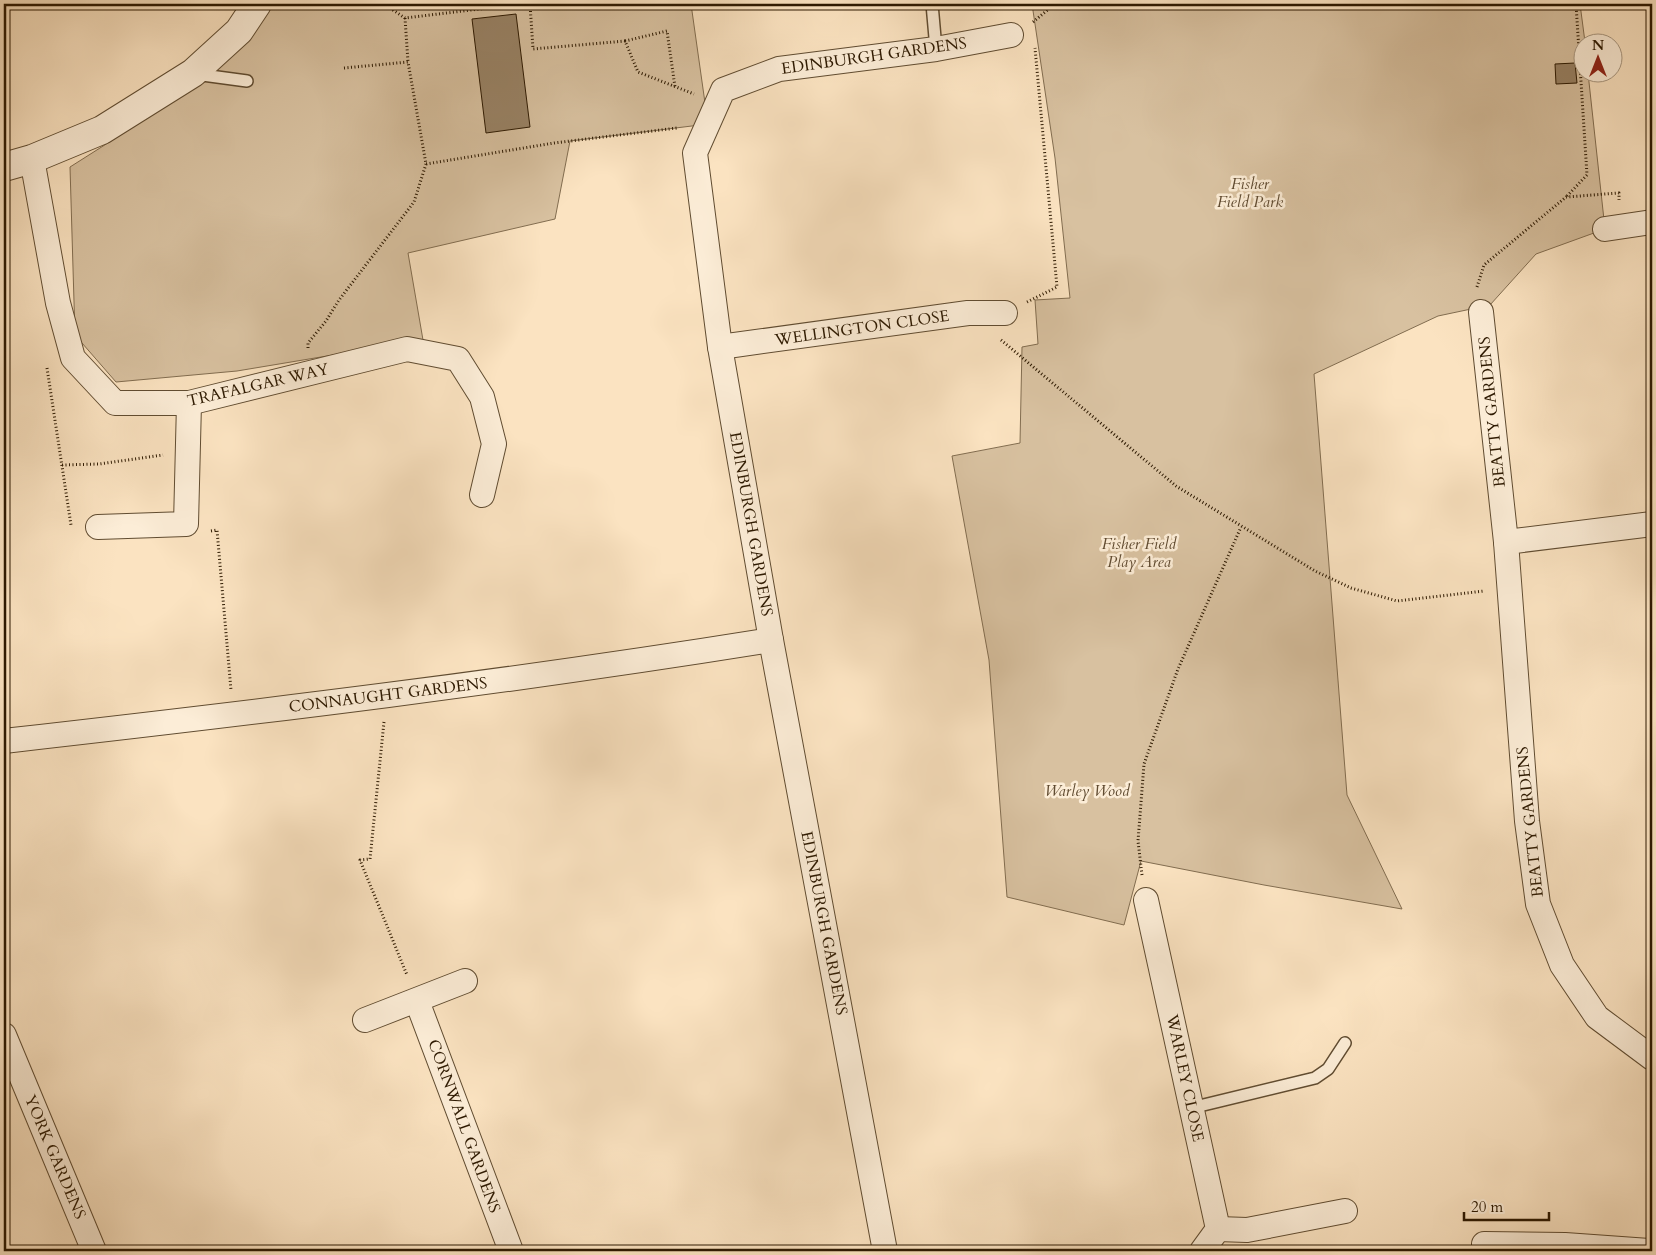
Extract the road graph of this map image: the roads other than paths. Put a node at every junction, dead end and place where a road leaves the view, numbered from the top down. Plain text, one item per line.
1 (257, 4) edge
2 (932, 4) edge
3 (1011, 35) dead end
4 (936, 49) junction
5 (193, 74) junction
6 (247, 82) dead end
7 (32, 159) junction
8 (4, 167) edge
9 (1652, 222) edge
10 (1614, 227) road end
11 (1481, 312) road end
12 (1005, 313) road end
13 (720, 347) junction
14 (189, 403) junction
15 (482, 495) dead end
16 (1652, 524) edge
17 (98, 527) road end
18 (1506, 542) junction
19 (771, 640) junction
20 (4, 741) edge
21 (1146, 900) road end
22 (465, 981) dead end
23 (417, 1001) junction
24 (365, 1020) dead end
25 (4, 1035) edge
26 (1345, 1042) dead end
27 (1652, 1058) edge
28 (1191, 1108) junction
29 (1345, 1211) dead end
30 (1218, 1229) junction
31 (1484, 1244) dead end
32 (94, 1251) edge
33 (511, 1251) edge
34 (885, 1251) edge
35 (1202, 1251) edge
36 (1649, 1251) edge

1 - 5 street
2 - 4 lane
3 - 4 street, EDINBURGH GARDENS
4 - 13 street, EDINBURGH GARDENS
5 - 6 lane
5 - 7 street
7 - 8 street
7 - 14 street, TRAFALGAR WAY
9 - 10 street
11 - 18 street, BEATTY GARDENS
12 - 13 street, WELLINGTON CLOSE
13 - 19 street, EDINBURGH GARDENS
14 - 15 street, TRAFALGAR WAY
14 - 17 street
16 - 18 street
18 - 27 street, BEATTY GARDENS
19 - 20 street, CONNAUGHT GARDENS
19 - 34 street, EDINBURGH GARDENS
21 - 28 street, WARLEY CLOSE
22 - 23 street
23 - 24 street
23 - 33 street, CORNWALL GARDENS
25 - 32 street, YORK GARDENS
26 - 28 lane
28 - 30 street, WARLEY CLOSE
29 - 30 street
30 - 35 street
31 - 36 street

